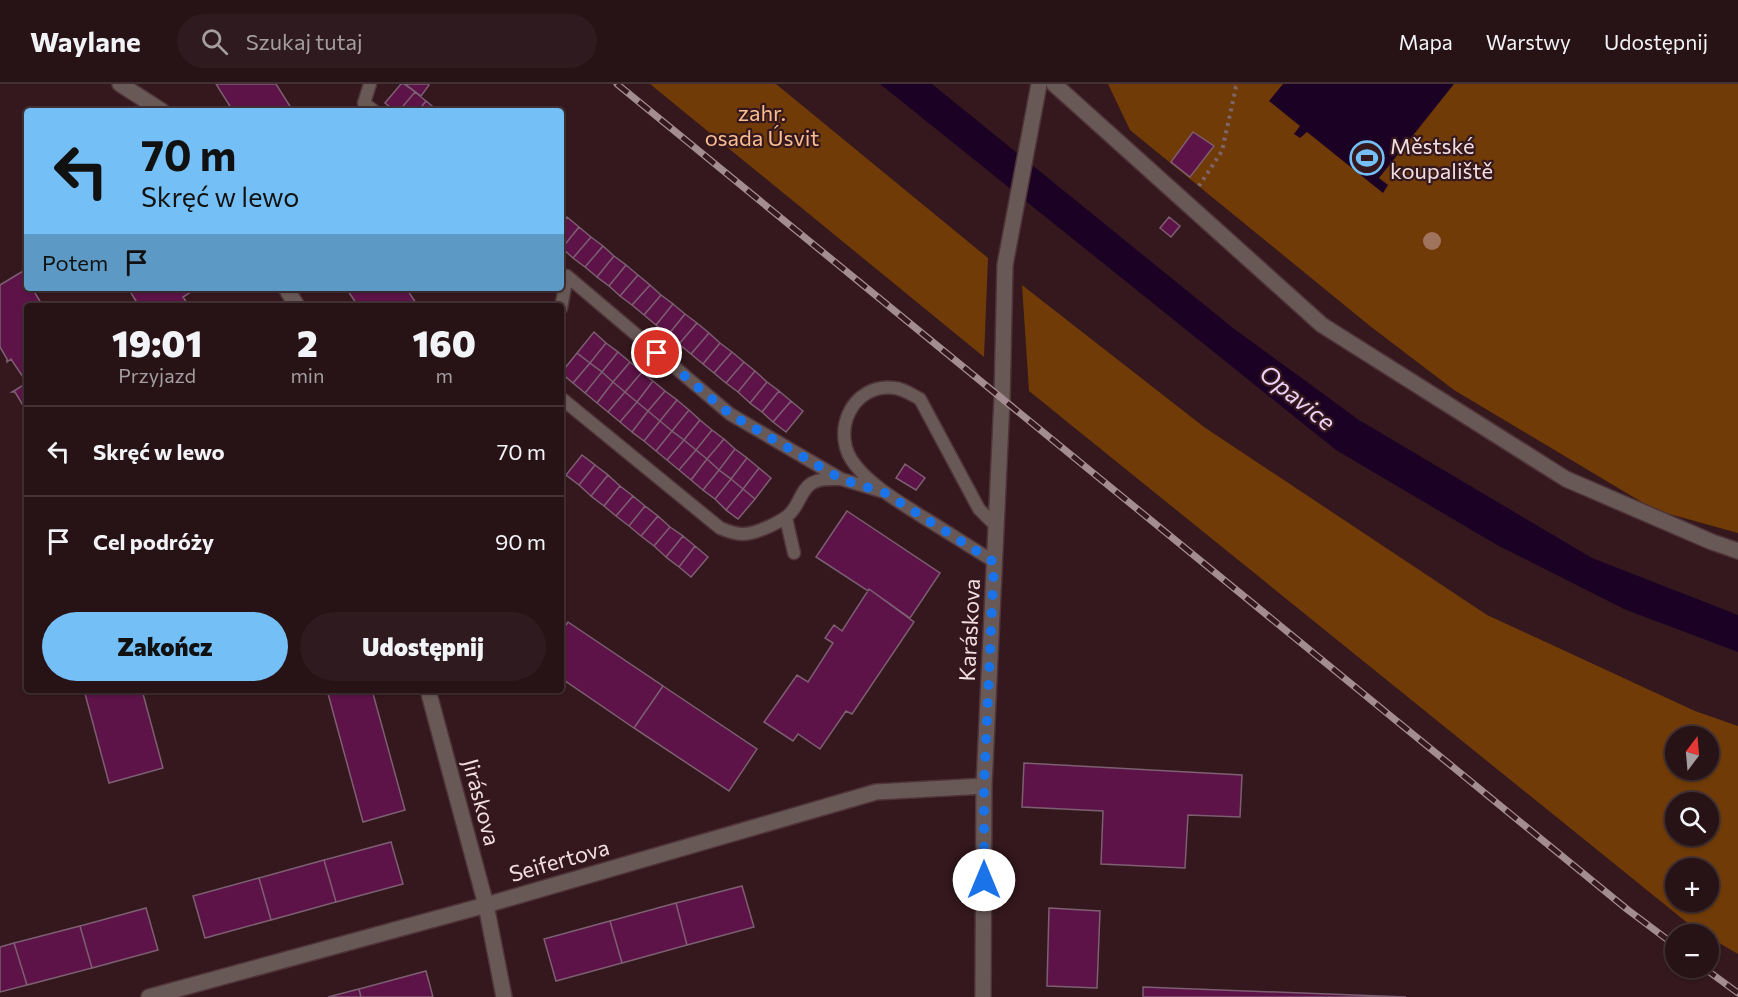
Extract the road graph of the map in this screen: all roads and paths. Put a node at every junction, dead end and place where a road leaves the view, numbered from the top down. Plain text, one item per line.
1 (120, 84) edge
2 (370, 84) edge
3 (1039, 84) edge
4 (1054, 84) edge
5 (1239, 84) edge
6 (157, 108) edge
7 (371, 108) edge
8 (1185, 202) junction
9 (564, 274) edge
10 (564, 400) edge
11 (841, 479) junction
12 (885, 493) junction
13 (786, 518) junction
14 (996, 526) junction
15 (1738, 551) edge
16 (794, 553) dead end
17 (994, 562) junction
18 (429, 693) edge
19 (984, 786) junction
20 (486, 905) junction
21 (149, 997) edge
22 (504, 997) edge
23 (983, 997) edge

1 - 6 street
2 - 7 lane
3 - 14 street, Karáskova
4 - 8 street
5 - 8 path
8 - 15 street
9 - 11 lane
10 - 13 lane
11 - 12 lane
11 - 13 lane
12 - 14 lane
12 - 17 lane
13 - 16 lane
14 - 17 street, Karáskova
17 - 19 street, Karáskova
18 - 20 street, Jiráskova
19 - 20 street, Seifertova
19 - 23 street, Karáskova
20 - 21 street, Seifertova
20 - 22 street, Jiráskova

